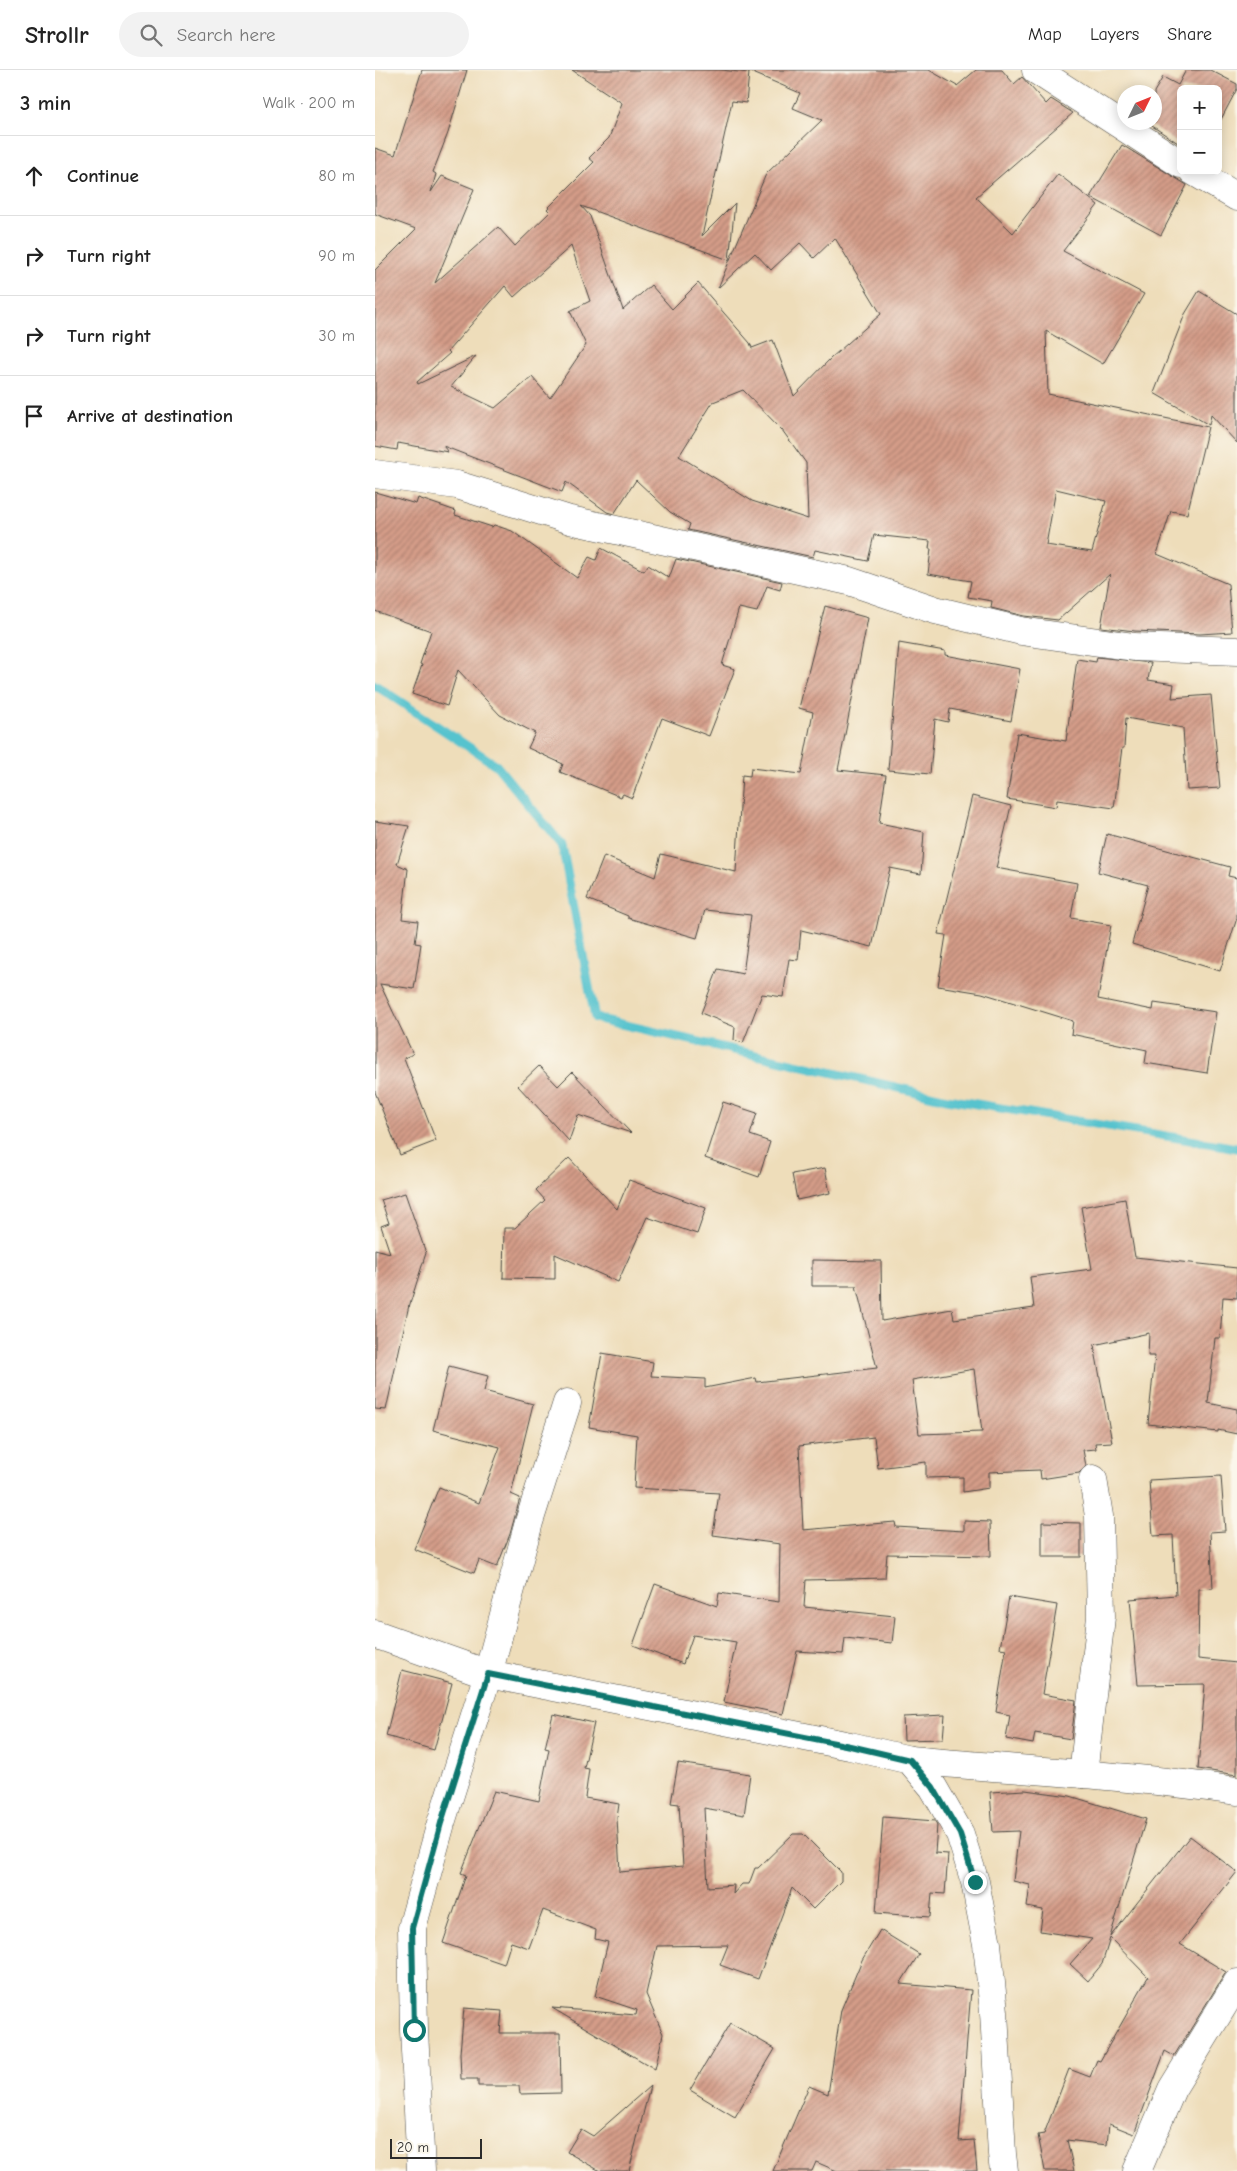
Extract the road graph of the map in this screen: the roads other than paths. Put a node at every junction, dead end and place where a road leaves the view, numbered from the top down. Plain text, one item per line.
1 (1036, 70) edge
2 (1177, 161) edge
3 (1200, 175) edge
4 (1237, 197) edge
5 (375, 474) edge
6 (1237, 651) edge
7 (567, 1403) dead end
8 (1093, 1479) dead end
9 (375, 1634) edge
10 (488, 1674) junction
11 (910, 1760) junction
12 (1083, 1774) junction
13 (1237, 1791) edge
14 (1237, 1983) edge
15 (421, 2171) edge
16 (1005, 2171) edge
17 (1137, 2171) edge

1 - 2 street
3 - 4 street
5 - 6 street
7 - 10 street
8 - 12 street
9 - 10 street
10 - 11 street
10 - 15 street
11 - 12 street
11 - 16 street
12 - 13 street
14 - 17 street

